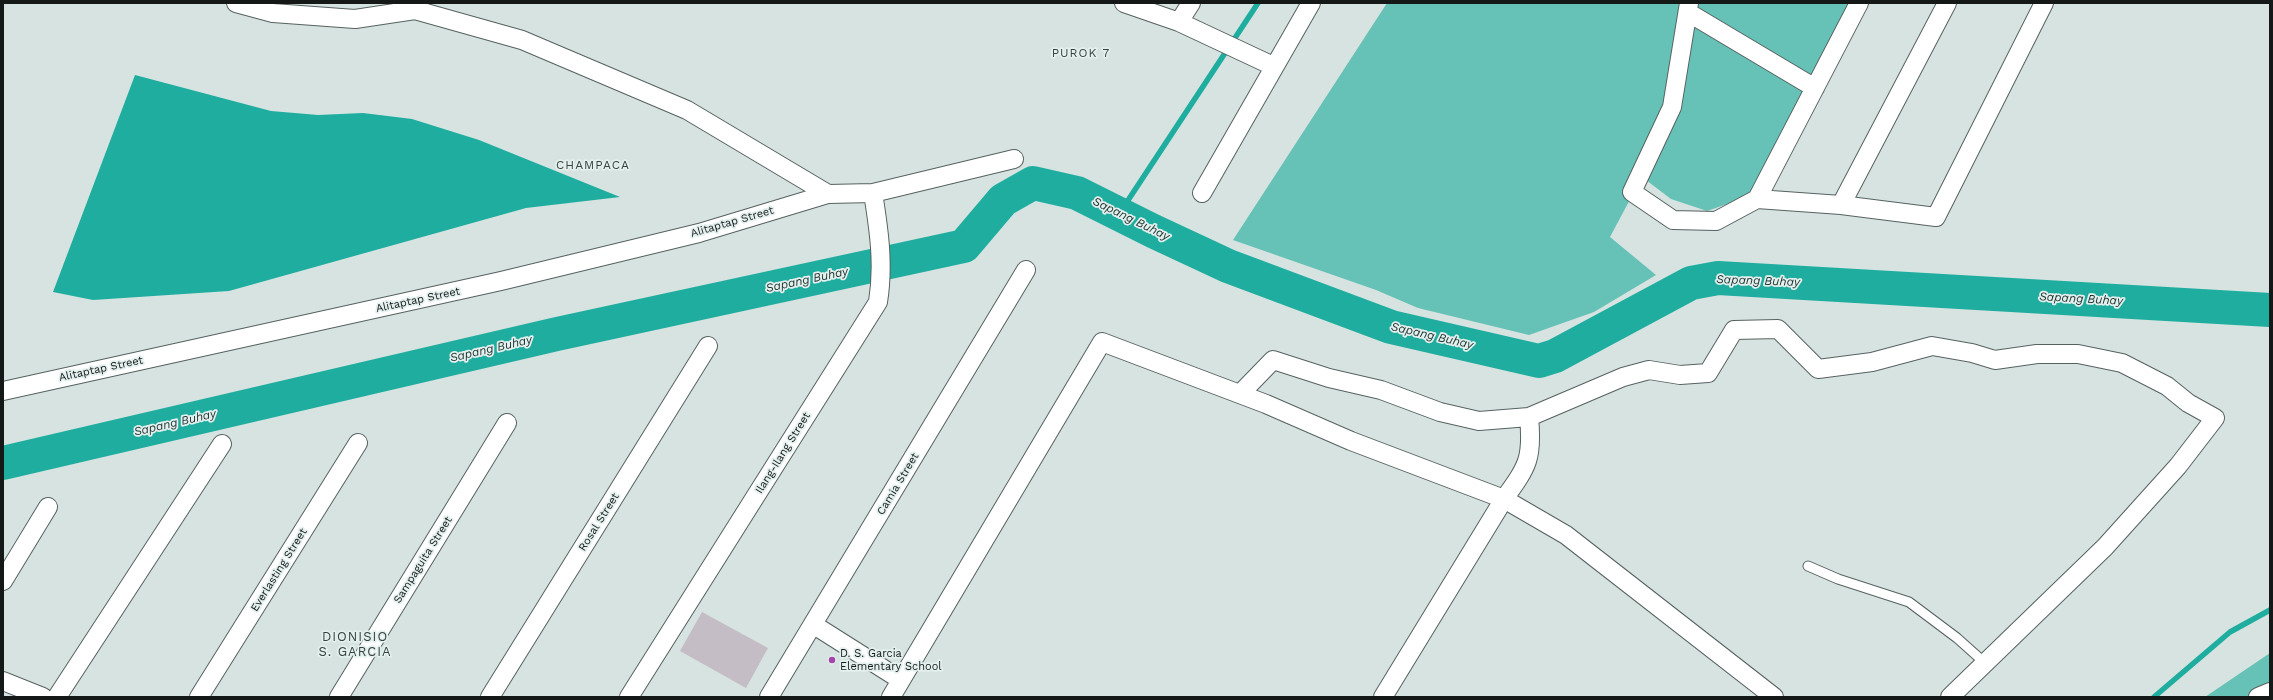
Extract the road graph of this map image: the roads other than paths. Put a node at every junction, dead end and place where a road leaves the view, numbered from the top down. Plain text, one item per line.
1 (236, 3) edge
2 (1124, 3) edge
3 (1191, 3) edge
4 (1310, 3) edge
5 (1947, 3) edge
6 (2044, 3) edge
7 (1855, 4) edge
8 (417, 6) edge
9 (1689, 8) edge
10 (1179, 22) junction
11 (1273, 66) junction
12 (1815, 88) junction
13 (1014, 159) dead end
14 (873, 193) junction
15 (1202, 193) dead end
16 (828, 194) junction
17 (1757, 198) junction
18 (1841, 205) junction
19 (1026, 270) dead end
20 (708, 346) dead end
21 (3, 391) edge
22 (1240, 394) junction
23 (1529, 417) junction
24 (507, 423) dead end
25 (358, 443) dead end
26 (222, 444) dead end
27 (1504, 499) junction
28 (48, 506) dead end
29 (1808, 566) dead end
30 (3, 581) edge
31 (814, 625) junction
32 (1985, 663) junction
33 (902, 680) junction
34 (3, 681) edge
35 (2270, 692) edge
36 (43, 697) edge
37 (57, 697) edge
38 (199, 697) edge
39 (339, 697) edge
40 (490, 697) edge
41 (629, 697) edge
42 (769, 697) edge
43 (891, 697) edge
44 (1383, 697) edge
45 (1774, 697) edge
46 (1950, 697) edge
47 (2258, 697) edge

1 - 8 street
2 - 10 street
3 - 10 street
4 - 11 street
5 - 18 street
6 - 18 street
7 - 12 street
8 - 16 street
9 - 12 street
9 - 17 street
10 - 11 street
11 - 15 street
12 - 17 street
13 - 14 street, Alitaptap Street
14 - 16 street, Alitaptap Street
14 - 41 street, Ilang-Ilang Street
16 - 21 street, Alitaptap Street
17 - 18 street
19 - 31 street, Camia Street
20 - 40 street, Rosal Street
22 - 23 street
22 - 27 street
22 - 33 street
23 - 27 street
23 - 32 street
24 - 39 street, Sampaguita Street
25 - 38 street, Everlasting Street
26 - 37 street
27 - 44 street
27 - 45 street
28 - 30 street
29 - 32 lane
31 - 33 street
31 - 42 street, Camia Street
32 - 46 street
33 - 43 street
34 - 36 street
35 - 47 street

